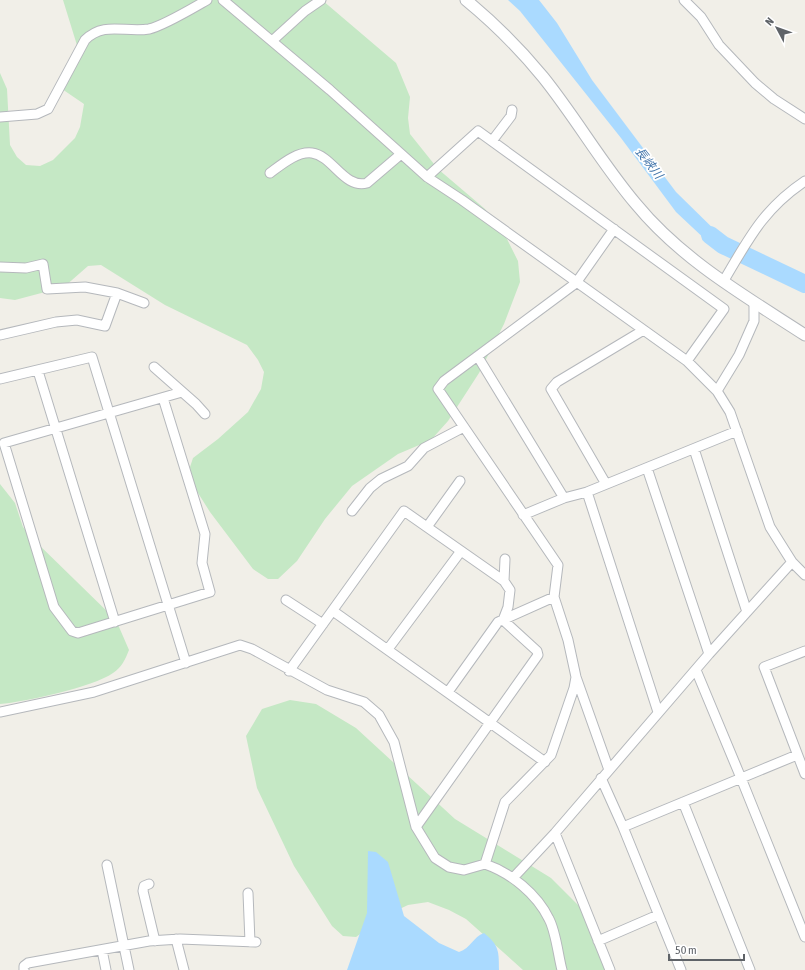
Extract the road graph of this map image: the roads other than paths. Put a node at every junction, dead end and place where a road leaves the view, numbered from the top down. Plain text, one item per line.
1 (207, 0) edge
2 (223, 0) edge
3 (321, 0) edge
4 (466, 0) edge
5 (684, 0) edge
6 (272, 41) junction
7 (514, 116) dead end
8 (0, 117) edge
9 (805, 119) edge
10 (492, 141) junction
11 (401, 154) junction
12 (270, 172) dead end
13 (427, 178) junction
14 (805, 181) edge
15 (614, 229) junction
16 (0, 267) edge
17 (723, 282) junction
18 (576, 283) junction
19 (117, 293) junction
20 (144, 302) dead end
21 (754, 302) junction
22 (642, 330) junction
23 (0, 335) edge
24 (805, 335) edge
25 (478, 357) junction
26 (687, 361) junction
27 (154, 366) dead end
28 (38, 371) junction
29 (0, 380) edge
30 (717, 390) junction
31 (182, 392) junction
32 (163, 398) junction
33 (109, 413) junction
34 (205, 414) dead end
35 (464, 427) junction
36 (55, 428) junction
37 (737, 431) junction
38 (694, 448) junction
39 (647, 468) junction
40 (460, 481) dead end
41 (606, 484) junction
42 (587, 492) junction
43 (564, 498) junction
44 (352, 511) dead end
45 (523, 515) junction
46 (427, 527) junction
47 (460, 551) junction
48 (506, 559) dead end
49 (792, 562) junction
50 (805, 575) edge
51 (504, 580) junction
52 (554, 597) junction
53 (286, 600) dead end
54 (168, 605) junction
55 (333, 611) junction
56 (747, 612) junction
57 (503, 620) junction
58 (115, 622) junction
59 (323, 624) junction
60 (388, 649) junction
61 (805, 651) edge
62 (709, 654) junction
63 (186, 664) junction
64 (696, 670) junction
65 (289, 671) junction
66 (576, 678) junction
67 (448, 692) junction
68 (0, 712) edge
69 (658, 712) junction
70 (490, 723) junction
71 (797, 755) junction
72 (545, 762) junction
73 (609, 770) junction
74 (805, 774) edge
75 (601, 778) junction
76 (742, 778) junction
77 (683, 802) junction
78 (416, 826) junction
79 (623, 827) junction
80 (555, 833) junction
81 (485, 864) junction
82 (107, 865) dead end
83 (513, 878) junction
84 (149, 884) dead end
85 (248, 894) dead end
86 (658, 915) junction
87 (805, 937) edge
88 (176, 939) junction
89 (155, 941) junction
90 (598, 942) junction
91 (124, 946) junction
92 (102, 950) junction
93 (24, 970) edge
94 (106, 970) edge
95 (129, 970) edge
96 (184, 970) edge
97 (562, 970) edge
98 (610, 970) edge
99 (681, 970) edge
100 (750, 970) edge

1 - 8 street
2 - 6 street
3 - 6 street
4 - 17 street
5 - 9 street
6 - 11 street
7 - 10 street
10 - 13 street
10 - 15 street
11 - 12 street
11 - 13 street
13 - 18 street
14 - 17 street
15 - 18 street
15 - 26 street
16 - 19 street
17 - 21 street
18 - 22 street
18 - 25 street
19 - 20 street
19 - 23 street
21 - 24 street
21 - 30 street
22 - 26 street
22 - 41 street
25 - 35 street
25 - 43 street
26 - 30 street
27 - 31 street
28 - 29 street
28 - 33 street
28 - 36 street
30 - 37 street
31 - 32 street
31 - 34 street
32 - 33 street
32 - 54 street
33 - 36 street
33 - 54 street
35 - 44 street
35 - 45 street
36 - 58 street
36 - 58 street
37 - 38 street
37 - 49 street
38 - 39 street
38 - 56 street
39 - 41 street
39 - 62 street
40 - 46 street
41 - 42 street
42 - 43 street
42 - 69 street
43 - 45 street
45 - 52 street
46 - 47 street
46 - 55 street
47 - 51 street
47 - 60 street
48 - 51 street
49 - 50 street
49 - 56 street
51 - 57 street
52 - 57 street
52 - 66 street
53 - 59 street
54 - 58 street
54 - 63 street
55 - 59 street
55 - 60 street
56 - 62 street
57 - 67 street
57 - 70 street
59 - 65 street
60 - 67 street
61 - 71 street
62 - 64 street
63 - 65 street
63 - 68 street
64 - 69 street
64 - 76 street
65 - 78 street
66 - 72 street
66 - 73 street
67 - 70 street
69 - 73 street
70 - 72 street
70 - 78 street
71 - 74 street
71 - 76 street
72 - 81 street
73 - 75 street
75 - 79 street
75 - 80 street
76 - 77 street
76 - 87 street
77 - 79 street
77 - 100 street
78 - 81 street
79 - 86 street
80 - 83 street
80 - 90 street
81 - 83 street
82 - 91 street
83 - 97 street
84 - 89 street
85 - 88 street
86 - 90 street
86 - 99 street
88 - 89 street
88 - 96 street
89 - 91 street
90 - 98 street
91 - 92 street
91 - 95 street
92 - 93 street
92 - 94 street

